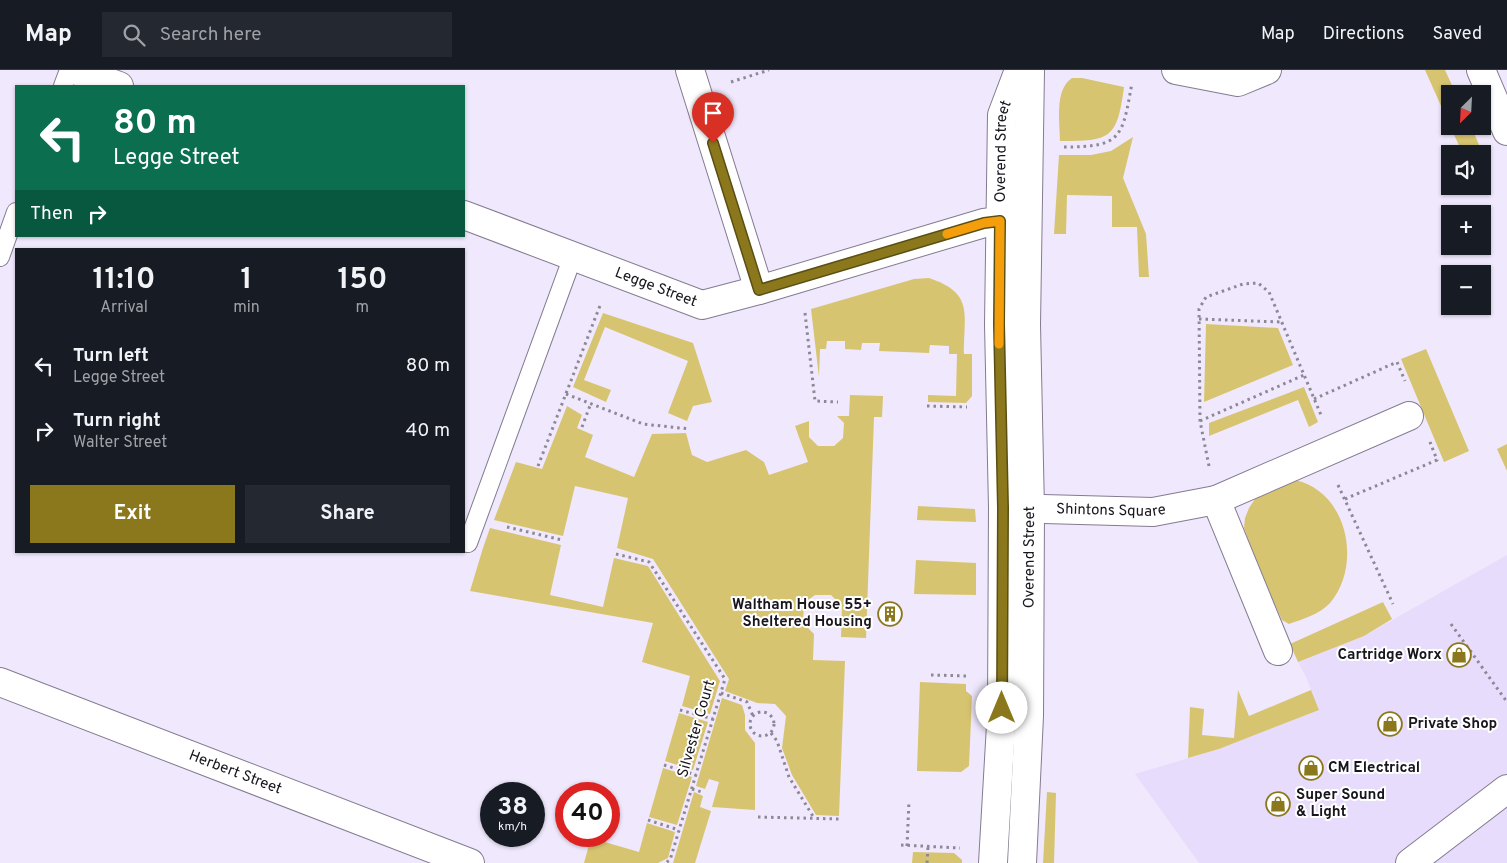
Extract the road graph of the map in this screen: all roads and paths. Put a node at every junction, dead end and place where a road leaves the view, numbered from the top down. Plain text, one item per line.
1 (69, 70) edge
2 (75, 70) edge
3 (690, 70) edge
4 (769, 70) edge
5 (1019, 70) edge
6 (1030, 70) edge
7 (1176, 70) edge
8 (1267, 70) edge
9 (1481, 70) edge
10 (1132, 82) dead end
11 (724, 84) dead end
12 (63, 85) edge
13 (116, 85) edge
14 (1507, 131) edge
15 (1056, 148) dead end
16 (1028, 211) junction
17 (15, 215) edge
18 (465, 215) edge
19 (1000, 221) junction
20 (573, 256) junction
21 (0, 257) edge
22 (759, 290) junction
23 (602, 303) dead end
24 (804, 305) dead end
25 (1199, 319) junction
26 (1282, 322) junction
27 (1304, 375) junction
28 (566, 394) junction
29 (838, 402) dead end
30 (591, 403) junction
31 (927, 406) dead end
32 (976, 407) dead end
33 (1409, 416) dead end
34 (1200, 420) junction
35 (582, 427) dead end
36 (690, 429) dead end
37 (1323, 453) junction
38 (538, 466) dead end
39 (1216, 500) junction
40 (1016, 509) junction
41 (477, 518) junction
42 (562, 540) dead end
43 (468, 543) dead end
44 (616, 554) dead end
45 (1393, 604) dead end
46 (1451, 624) dead end
47 (1278, 650) dead end
48 (931, 675) dead end
49 (976, 677) dead end
50 (0, 682) edge
51 (720, 693) junction
52 (1507, 702) edge
53 (680, 710) dead end
54 (753, 716) junction
55 (713, 719) junction
56 (770, 733) junction
57 (664, 765) dead end
58 (696, 775) junction
59 (692, 789) junction
60 (1507, 789) edge
61 (702, 792) dead end
62 (909, 801) dead end
63 (758, 816) dead end
64 (814, 818) junction
65 (839, 819) dead end
66 (648, 820) dead end
67 (679, 830) junction
68 (901, 845) dead end
69 (907, 846) junction
70 (928, 847) junction
71 (965, 848) dead end
72 (470, 863) edge
73 (664, 863) edge
74 (927, 863) edge
75 (993, 863) edge
76 (1022, 863) edge
77 (1410, 863) edge

1 - 12 lane
2 - 13 street
3 - 22 street
4 - 11 path
5 - 19 street, Overend Street
6 - 16 street, Overend Street
7 - 8 street
9 - 14 street
10 - 15 path
16 - 19 street, Legge Street
16 - 40 street, Overend Street
17 - 21 lane
18 - 20 street, Legge Street
19 - 22 street, Legge Street
19 - 40 street, Overend Street
20 - 22 street, Legge Street
20 - 41 lane
23 - 28 path
24 - 29 path
25 - 26 path
25 - 26 path
25 - 34 path
26 - 27 path
27 - 34 path
27 - 37 path
28 - 30 path
28 - 38 path
30 - 35 path
30 - 36 path
31 - 32 path
33 - 37 street, Shintons Square
34 - 39 path
37 - 39 street, Shintons Square
37 - 45 path
39 - 40 street, Shintons Square
39 - 47 street
40 - 75 street, Overend Street
40 - 76 street, Overend Street
41 - 42 path
41 - 43 lane
44 - 51 path, Silvester Court
46 - 52 path
48 - 49 path
50 - 72 street, Herbert Street
51 - 54 path
51 - 55 path, Silvester Court
53 - 55 path
54 - 56 path
54 - 56 path
55 - 58 path, Silvester Court
56 - 64 path
57 - 58 path
58 - 59 path, Silvester Court
59 - 61 path
59 - 67 path, Silvester Court
60 - 77 street
62 - 69 path
63 - 64 path
64 - 65 path
66 - 67 path
67 - 73 path, Silvester Court
68 - 69 path
69 - 70 path
70 - 71 path
70 - 74 path

